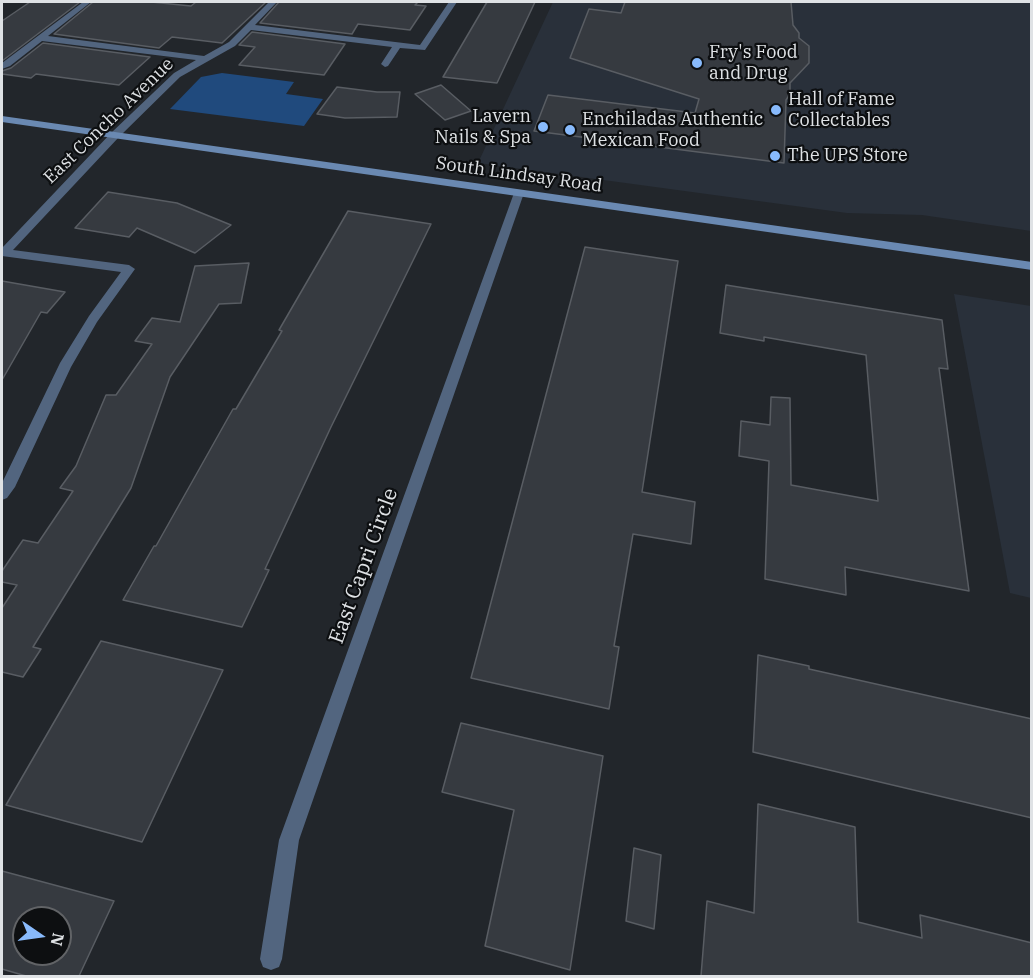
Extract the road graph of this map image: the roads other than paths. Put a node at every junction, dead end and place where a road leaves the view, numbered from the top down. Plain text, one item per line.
1 (87, 2) edge
2 (273, 2) edge
3 (453, 2) edge
4 (249, 27) junction
5 (40, 38) junction
6 (398, 45) junction
7 (207, 59) junction
8 (385, 64) dead end
9 (2, 66) edge
10 (2, 119) edge
11 (115, 135) junction
12 (519, 193) junction
13 (3, 252) edge
14 (1032, 266) edge
15 (2, 494) edge
16 (272, 959) dead end

1 - 5 street
2 - 4 street, East Concho Avenue
3 - 6 street
4 - 6 street
4 - 7 street, East Concho Avenue
5 - 7 street
5 - 9 street
6 - 8 street
7 - 11 street, East Concho Avenue
10 - 11 main road, South Lindsay Road
11 - 12 main road, South Lindsay Road
11 - 13 street, East Concho Avenue
12 - 14 main road, South Lindsay Road
12 - 16 street, East Capri Circle
13 - 15 street

